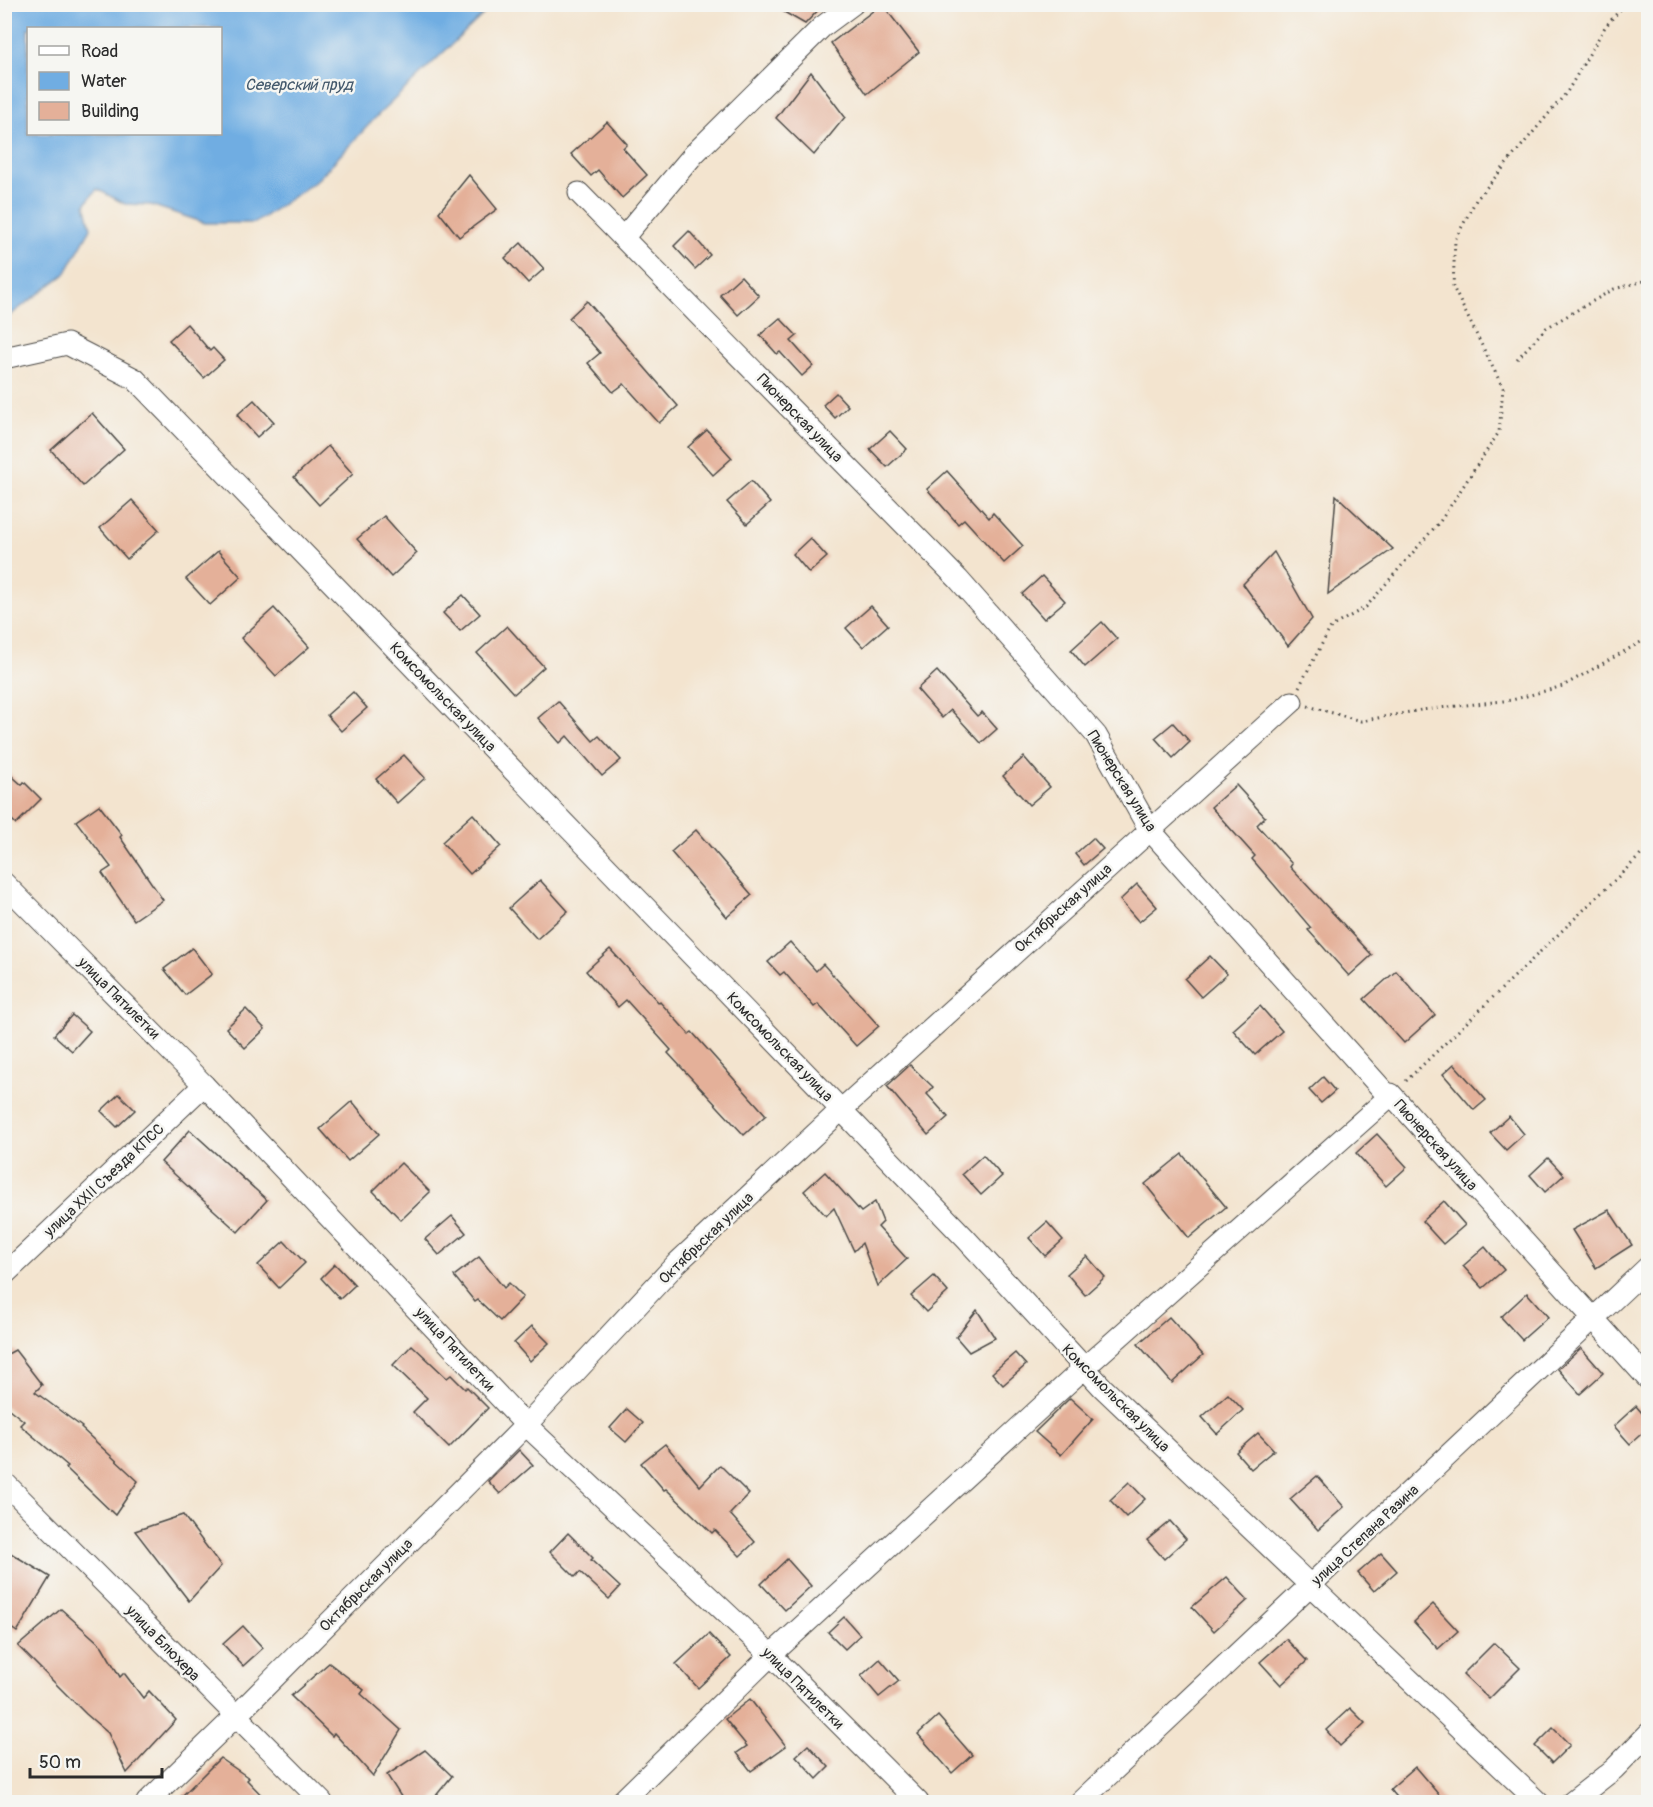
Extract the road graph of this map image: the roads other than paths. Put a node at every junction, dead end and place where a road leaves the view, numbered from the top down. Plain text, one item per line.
1 (853, 4) edge
2 (579, 193) dead end
3 (623, 238) junction
4 (4, 358) edge
5 (1292, 702) road end
6 (1149, 829) junction
7 (4, 883) edge
8 (204, 1085) junction
9 (1390, 1096) junction
10 (841, 1110) junction
11 (1648, 1267) edge
12 (4, 1275) edge
13 (1594, 1320) junction
14 (1084, 1368) junction
15 (1648, 1379) edge
16 (526, 1425) junction
17 (4, 1482) edge
18 (1311, 1586) junction
19 (771, 1655) junction
20 (235, 1717) junction
21 (1648, 1734) edge
22 (147, 1803) edge
23 (322, 1803) edge
24 (621, 1803) edge
25 (918, 1803) edge
26 (1080, 1803) edge
27 (1538, 1803) edge
28 (1572, 1803) edge

1 - 3 street
2 - 3 street, Пионерская улица
3 - 6 street, Пионерская улица
4 - 10 street, Комсомольская улица
5 - 6 street, Октябрьская улица
6 - 9 street, Пионерская улица
6 - 10 street, Октябрьская улица
7 - 8 street, улица Пятилетки
8 - 12 street, улица XXII Съезда КПСС
8 - 16 street, улица Пятилетки
9 - 13 street, Пионерская улица
9 - 14 street
10 - 14 street, Комсомольская улица
10 - 16 street, Октябрьская улица
11 - 13 street, улица Степана Разина
13 - 15 street, Пионерская улица
13 - 18 street, улица Степана Разина
14 - 18 street, Комсомольская улица
14 - 19 street
16 - 19 street, улица Пятилетки
16 - 20 street, Октябрьская улица
17 - 20 street, улица Блюхера
18 - 26 street, улица Степана Разина
18 - 27 street, Комсомольская улица
19 - 24 street
19 - 25 street, улица Пятилетки
20 - 22 street, Октябрьская улица
20 - 23 street, улица Блюхера
21 - 28 street

